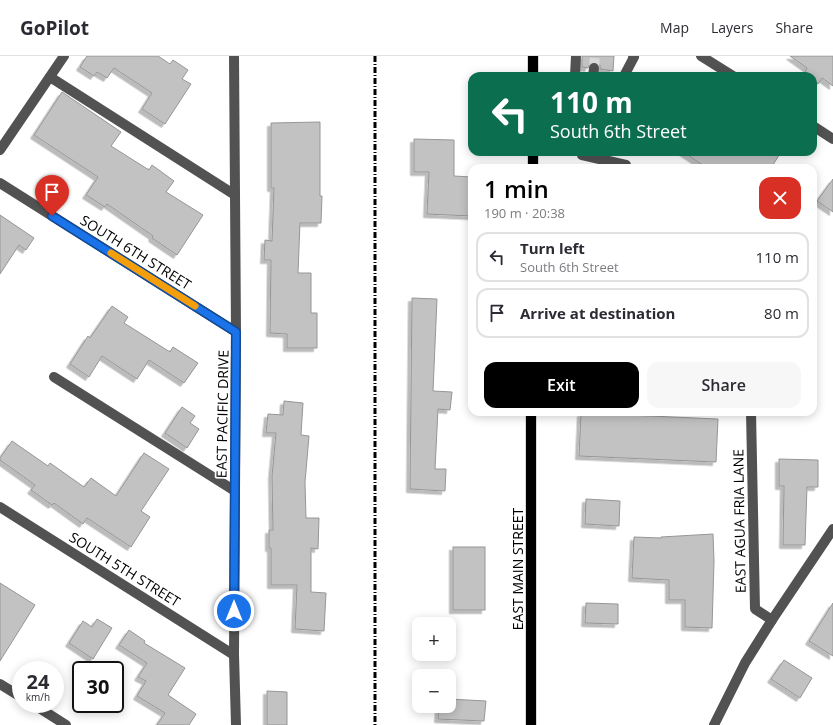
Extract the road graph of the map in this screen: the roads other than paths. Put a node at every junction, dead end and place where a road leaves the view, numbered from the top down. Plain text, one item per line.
1 (64, 56) edge
2 (234, 56) edge
3 (533, 56) edge
4 (576, 56) edge
5 (633, 56) edge
6 (701, 56) edge
7 (533, 72) edge
8 (575, 72) edge
9 (626, 72) edge
10 (727, 72) edge
11 (50, 77) junction
12 (817, 129) edge
13 (833, 139) edge
14 (0, 150) edge
15 (586, 156) edge
16 (622, 164) edge
17 (0, 183) edge
18 (235, 195) junction
19 (236, 332) junction
20 (54, 377) dead end
21 (531, 416) edge
22 (751, 416) edge
23 (235, 491) junction
24 (0, 507) edge
25 (833, 529) edge
26 (772, 620) junction
27 (234, 656) junction
28 (0, 684) edge
29 (12, 691) edge
30 (47, 713) edge
31 (66, 725) edge
32 (236, 725) edge
33 (531, 725) edge
34 (714, 725) edge

1 - 11 street
2 - 18 street, EAST PACIFIC DRIVE
3 - 7 main road
4 - 8 street
5 - 9 street
6 - 10 street
11 - 14 street
11 - 18 street
12 - 13 street
15 - 16 street
17 - 19 street, SOUTH 6TH STREET
18 - 19 street, EAST PACIFIC DRIVE
19 - 23 street, EAST PACIFIC DRIVE
20 - 23 street
21 - 33 main road, EAST MAIN STREET
22 - 26 street, EAST AGUA FRIA LANE
23 - 27 street, EAST PACIFIC DRIVE
24 - 27 street, SOUTH 5TH STREET
25 - 26 street
26 - 34 street
27 - 32 street, EAST PACIFIC DRIVE
28 - 29 street
30 - 31 street

